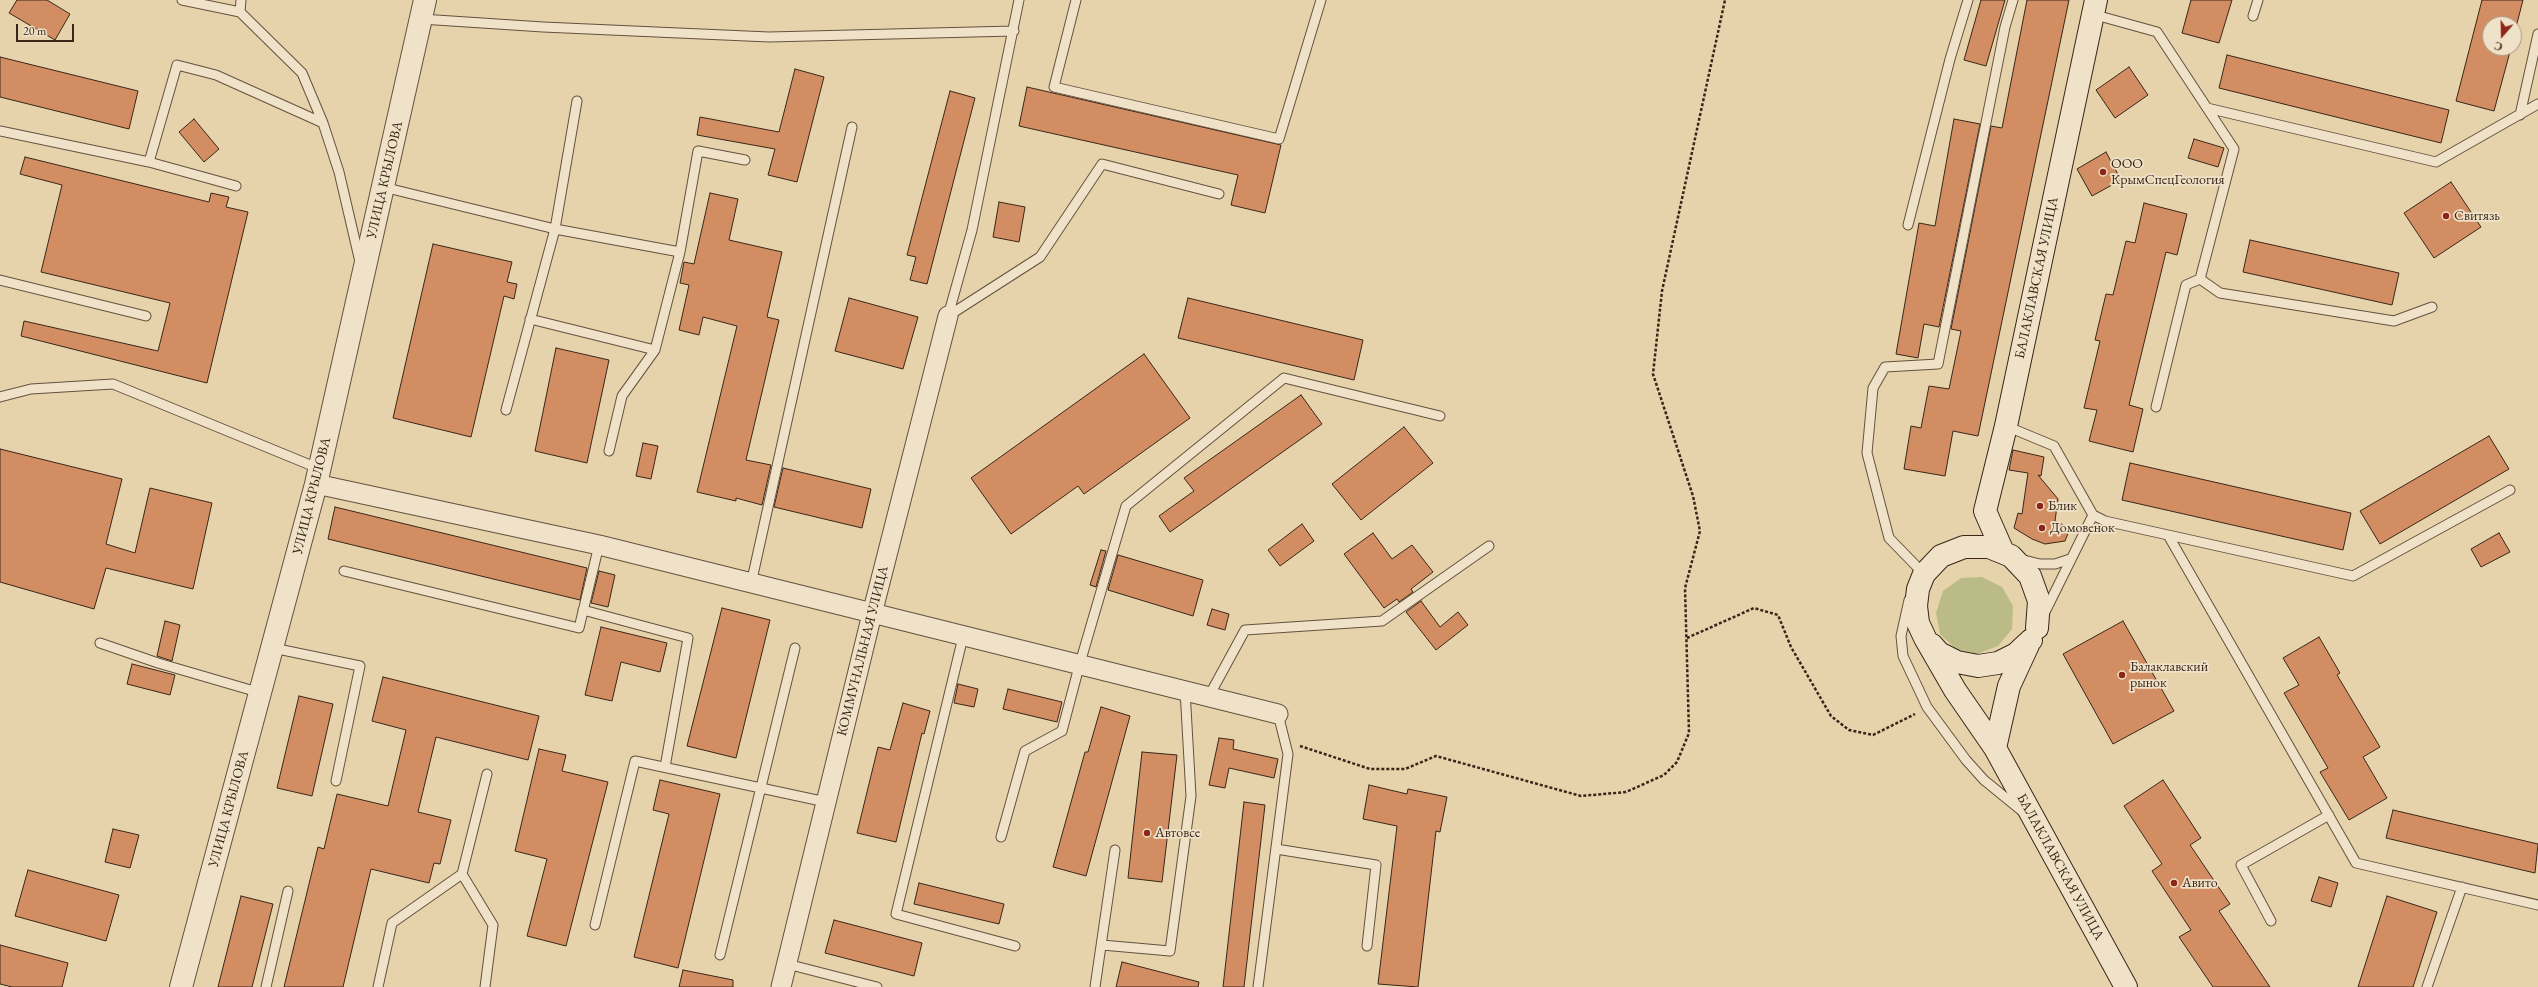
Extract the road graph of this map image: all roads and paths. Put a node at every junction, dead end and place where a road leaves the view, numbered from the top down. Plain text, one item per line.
1 (182, 0) edge
2 (241, 0) edge
3 (1019, 0) edge
4 (1076, 0) edge
5 (1321, 0) edge
6 (1725, 0) edge
7 (1968, 0) edge
8 (2013, 0) edge
9 (2258, 0) edge
10 (2094, 7) edge
11 (423, 9) edge
12 (240, 12) junction
13 (2254, 16) dead end
14 (1014, 31) junction
15 (2538, 34) edge
16 (577, 101) dead end
17 (2538, 104) edge
18 (2207, 108) junction
19 (2520, 115) junction
20 (323, 124) junction
21 (852, 127) dead end
22 (0, 131) edge
23 (745, 160) dead end
24 (149, 162) junction
25 (236, 186) dead end
26 (383, 187) junction
27 (1219, 194) dead end
28 (1908, 225) dead end
29 (555, 229) junction
30 (680, 252) junction
31 (363, 277) junction
32 (2200, 279) junction
33 (0, 280) edge
34 (2432, 307) dead end
35 (146, 316) dead end
36 (948, 316) junction
37 (530, 319) junction
38 (655, 350) junction
39 (0, 397) edge
40 (2156, 407) dead end
41 (506, 410) dead end
42 (1440, 416) dead end
43 (2006, 426) junction
44 (609, 451) dead end
45 (318, 477) junction
46 (2510, 490) dead end
47 (1985, 511) junction
48 (2093, 515) junction
49 (2168, 534) junction
50 (600, 545) junction
51 (1489, 546) dead end
52 (1964, 547) junction
53 (2007, 554) junction
54 (2070, 559) junction
55 (344, 571) dead end
56 (1921, 582) junction
57 (752, 584) junction
58 (583, 610) junction
59 (872, 614) junction
60 (2034, 634) junction
61 (963, 637) junction
62 (1687, 638) junction
63 (1925, 638) junction
64 (100, 643) dead end
65 (273, 648) junction
66 (795, 648) dead end
67 (1080, 663) junction
68 (1185, 690) junction
69 (261, 692) junction
70 (1210, 696) junction
71 (1927, 707) junction
72 (1278, 714) joint
73 (1285, 740) junction
74 (1994, 748) junction
75 (664, 767) junction
76 (486, 774) dead end
77 (336, 781) dead end
78 (760, 788) junction
79 (826, 802) junction
80 (2329, 815) junction
81 (2035, 823) junction
82 (1001, 837) dead end
83 (1276, 849) junction
84 (1115, 850) dead end
85 (462, 874) junction
86 (2462, 887) junction
87 (288, 891) dead end
88 (2538, 905) edge
89 (2271, 921) dead end
90 (595, 925) dead end
91 (1102, 944) junction
92 (1015, 946) dead end
93 (1367, 946) dead end
94 (720, 955) dead end
95 (787, 964) junction
96 (182, 987) edge
97 (266, 987) edge
98 (378, 987) edge
99 (485, 987) edge
100 (781, 987) edge
101 (877, 987) edge
102 (1096, 987) edge
103 (1258, 987) edge
104 (2126, 987) edge
105 (2427, 987) edge

1 - 12 lane
2 - 12 lane
3 - 14 lane
4 - 5 lane
6 - 62 path
7 - 28 lane
8 - 56 lane
9 - 13 lane
10 - 18 lane
10 - 43 main road, БАЛАКЛАВСКАЯ УЛИЦА
11 - 14 lane
11 - 26 main road, УЛИЦА КРЫЛОВА
12 - 20 lane
14 - 36 lane
15 - 19 lane
16 - 29 lane
17 - 19 lane
18 - 19 lane
18 - 32 lane
20 - 24 lane
20 - 31 lane
21 - 57 lane
22 - 24 lane
23 - 30 lane
24 - 25 lane
26 - 29 lane
26 - 31 main road, УЛИЦА КРЫЛОВА
27 - 36 lane
29 - 30 lane
29 - 37 lane
30 - 38 lane
31 - 45 main road, УЛИЦА КРЫЛОВА
32 - 34 lane
32 - 40 lane
33 - 35 lane
36 - 59 street, КОММУНАЛЬНАЯ УЛИЦА
37 - 38 lane
37 - 41 lane
38 - 44 lane
39 - 45 lane
42 - 67 lane
43 - 47 main road, БАЛАКЛАВСКАЯ УЛИЦА
43 - 48 lane
45 - 50 street
45 - 65 main road, УЛИЦА КРЫЛОВА
46 - 49 lane
47 - 52 main road, БАЛАКЛАВСКАЯ УЛИЦА
47 - 53 main road
48 - 49 lane
48 - 54 lane
49 - 80 lane
50 - 57 street
50 - 58 lane
51 - 70 lane
52 - 53 main road
52 - 56 main road
53 - 54 lane
53 - 60 main road
54 - 60 lane
55 - 58 lane
56 - 63 main road, БАЛАКЛАВСКАЯ УЛИЦА
56 - 71 lane
57 - 59 street
58 - 75 lane
59 - 61 street
59 - 79 street, КОММУНАЛЬНАЯ УЛИЦА
60 - 63 main road
60 - 74 main road
61 - 67 street
61 - 92 lane
62 - 71 path
62 - 73 path
63 - 74 main road, БАЛАКЛАВСКАЯ УЛИЦА
64 - 69 lane
65 - 69 main road, УЛИЦА КРЫЛОВА
65 - 77 lane
66 - 78 lane
67 - 68 street
67 - 82 lane
68 - 70 street
68 - 91 lane
69 - 96 main road, УЛИЦА КРЫЛОВА
70 - 72 street
71 - 81 lane
72 - 73 lane
73 - 83 lane
74 - 81 main road, БАЛАКЛАВСКАЯ УЛИЦА
75 - 78 lane
75 - 90 lane
76 - 85 lane
78 - 79 lane
78 - 94 lane
79 - 95 street, КОММУНАЛЬНАЯ УЛИЦА
80 - 86 lane
80 - 89 lane
81 - 104 main road, БАЛАКЛАВСКАЯ УЛИЦА
83 - 93 lane
83 - 103 lane
84 - 91 lane
85 - 98 lane
85 - 99 lane
86 - 88 lane
86 - 105 lane
87 - 97 lane
91 - 102 lane
95 - 100 street, КОММУНАЛЬНАЯ УЛИЦА
95 - 101 lane

